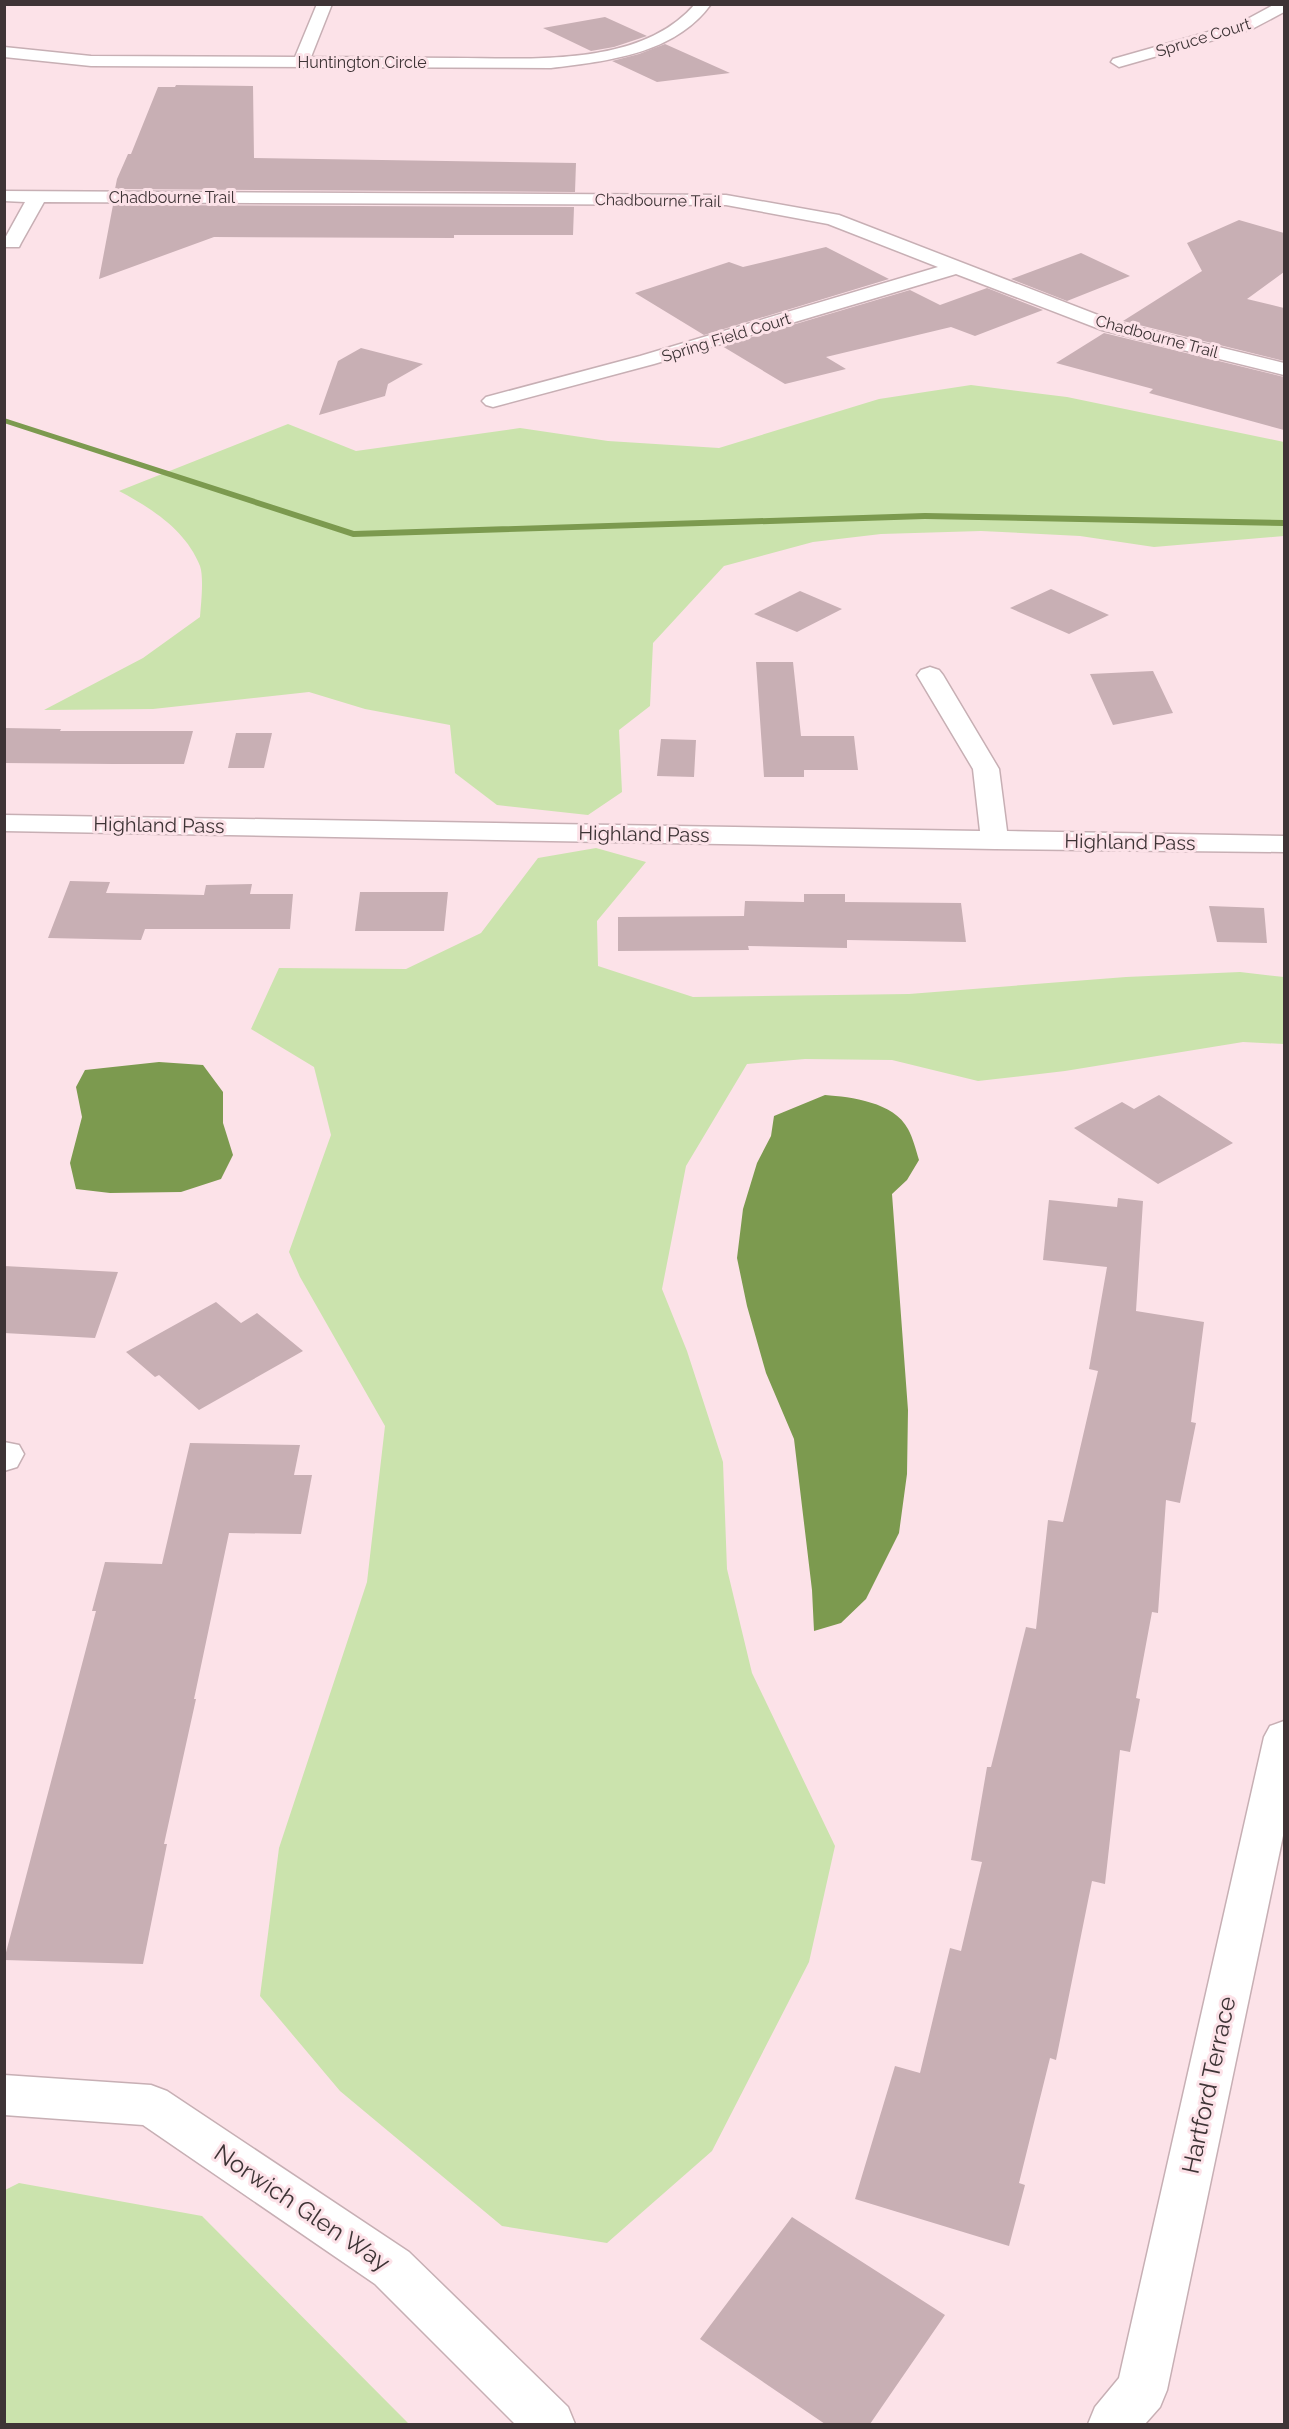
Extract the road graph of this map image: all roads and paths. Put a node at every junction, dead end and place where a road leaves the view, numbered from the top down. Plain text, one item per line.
1 (325, 4) edge
2 (704, 4) edge
3 (1284, 6) edge
4 (4, 52) edge
5 (301, 62) junction
6 (1119, 62) dead end
7 (4, 196) edge
8 (37, 196) junction
9 (12, 243) dead end
10 (958, 267) junction
11 (1284, 369) edge
12 (493, 401) dead end
13 (930, 675) dead end
14 (4, 823) edge
15 (995, 841) junction
16 (1284, 844) edge
17 (1284, 1737) edge
18 (4, 2095) edge
19 (550, 2424) edge
20 (1113, 2424) edge

1 - 5 street
2 - 5 street, Huntington Circle
3 - 6 street, Spruce Court
4 - 5 street, Huntington Circle
7 - 8 street, Chadbourne Trail
8 - 9 street
8 - 10 street, Chadbourne Trail
10 - 11 street, Chadbourne Trail
10 - 12 street, Spring Field Court
13 - 15 street
14 - 15 street, Highland Pass
15 - 16 street, Highland Pass
17 - 20 street, Hartford Terrace
18 - 19 street, Norwich Glen Way

